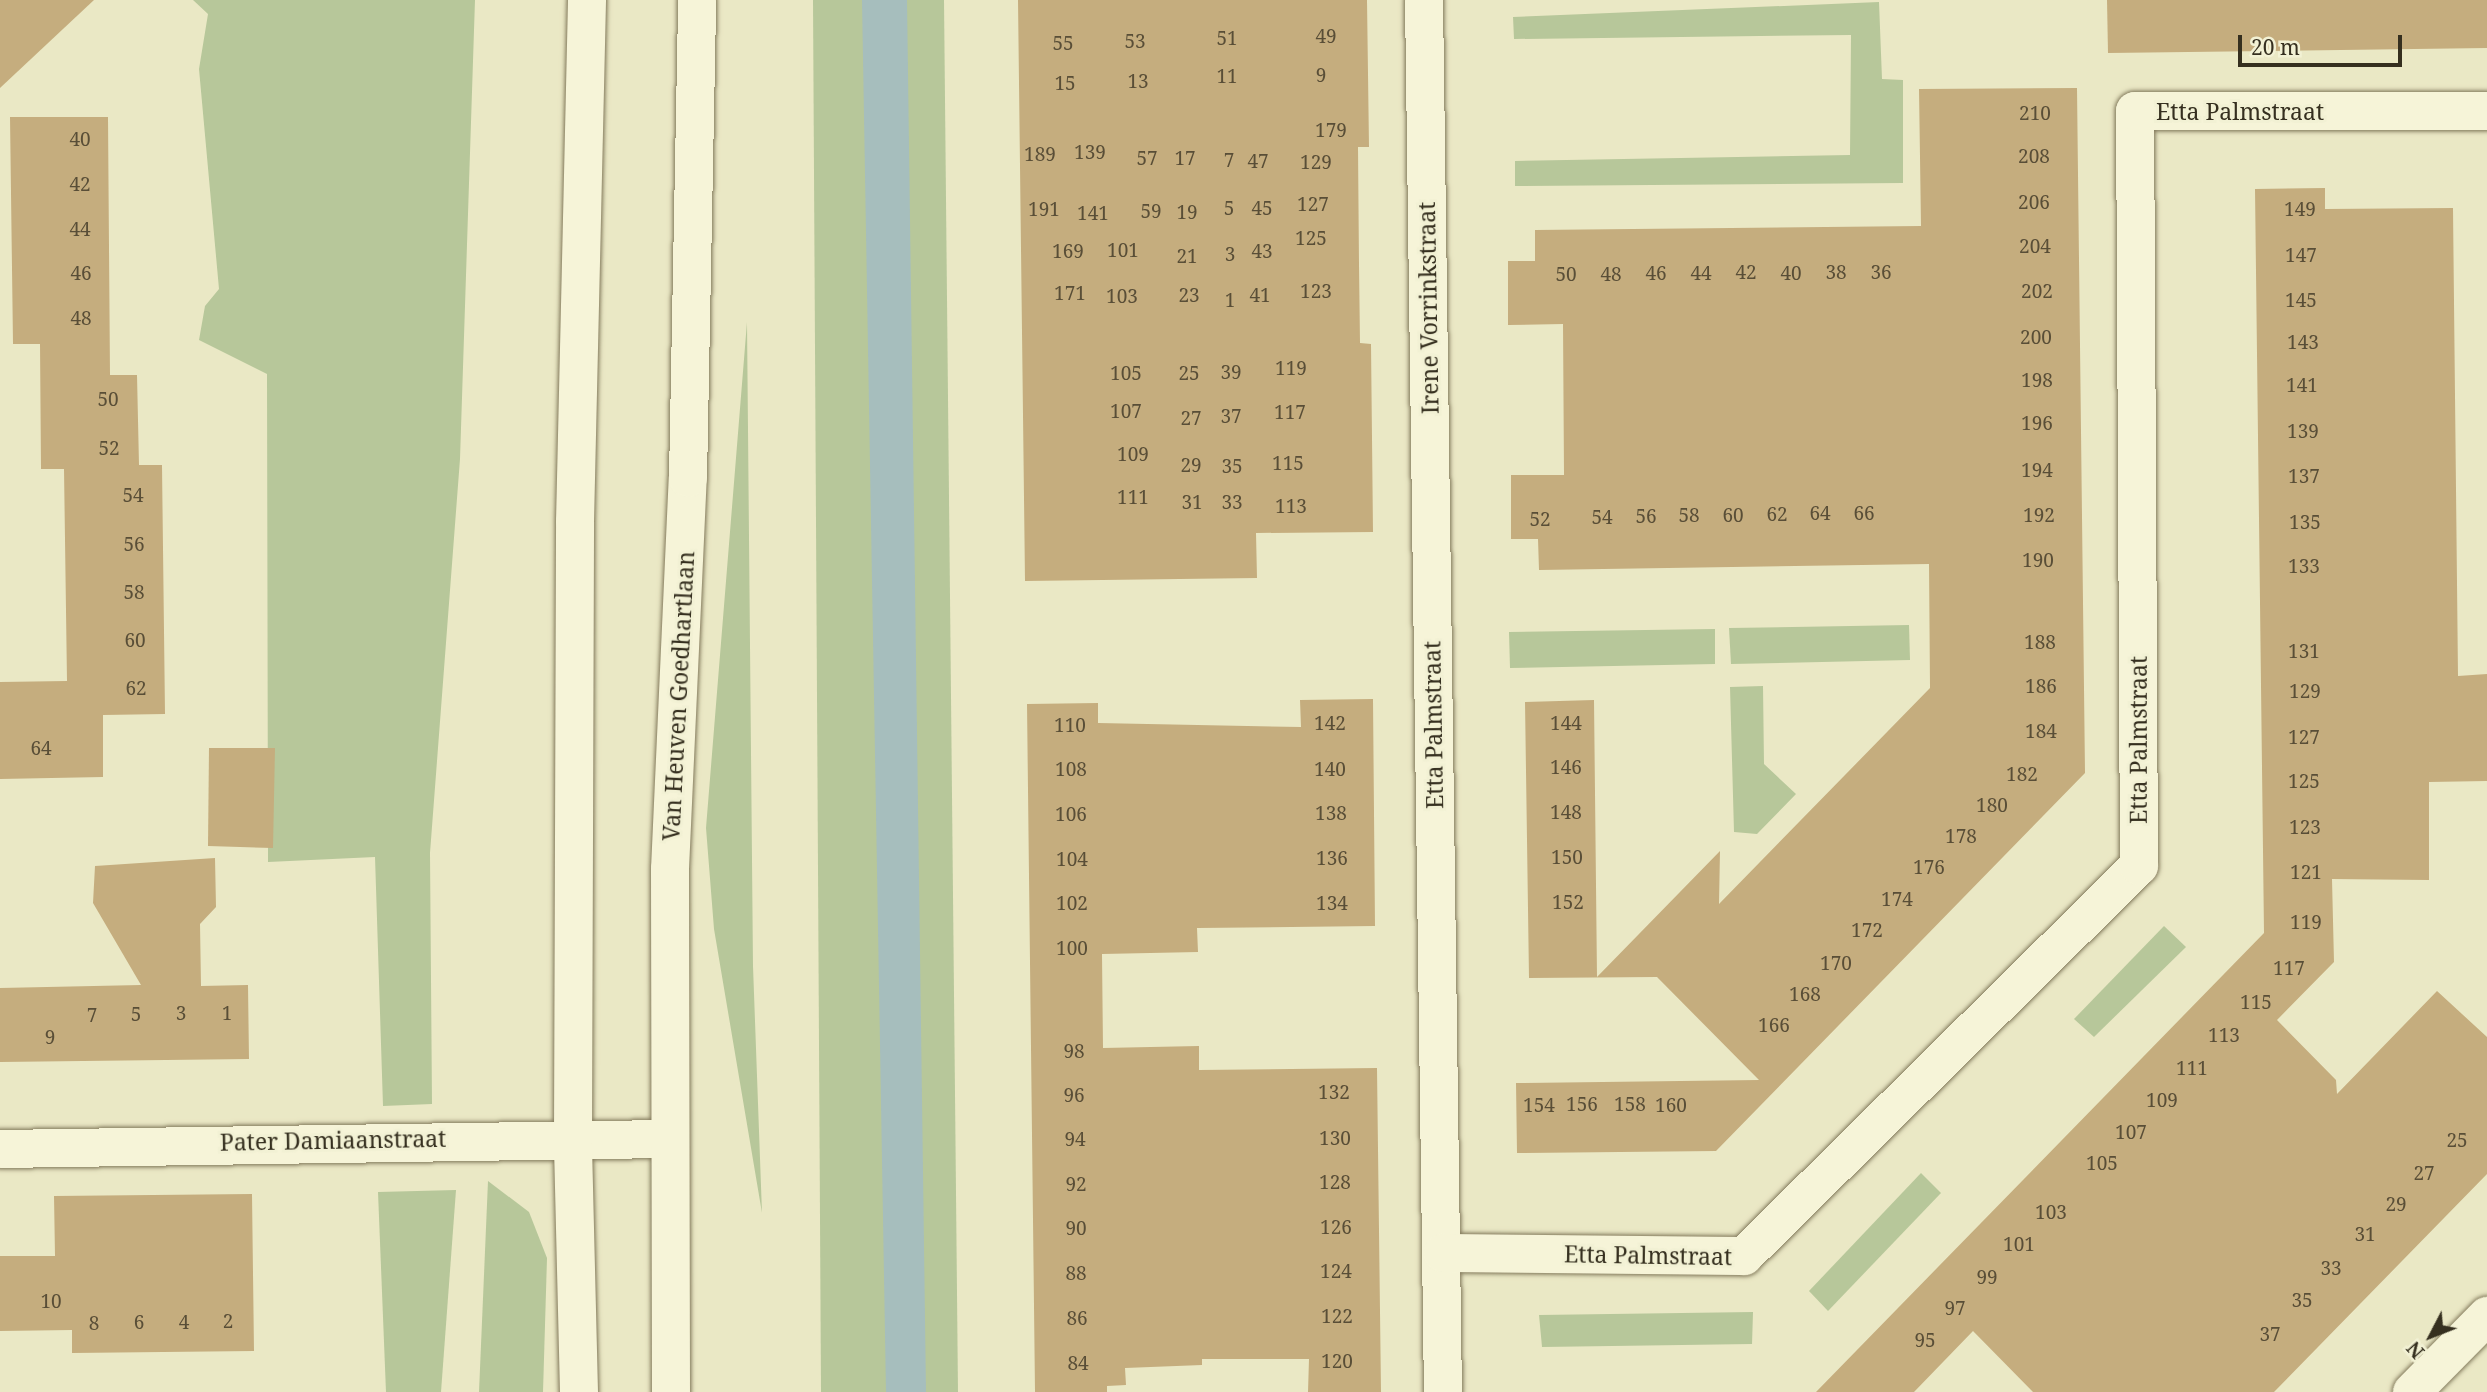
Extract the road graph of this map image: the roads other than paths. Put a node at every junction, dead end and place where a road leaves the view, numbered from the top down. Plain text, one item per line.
1 (587, 0) edge
2 (697, 0) edge
3 (1424, 0) edge
4 (2487, 111) edge
5 (1431, 617) joint
6 (573, 1139) junction
7 (666, 1139) junction
8 (0, 1149) edge
9 (1443, 1253) junction
10 (2487, 1317) edge
11 (579, 1392) edge
12 (671, 1392) edge
13 (1443, 1392) edge
14 (2412, 1392) edge

1 - 6 street
2 - 7 street, Van Heuven Goedhartlaan
3 - 5 street, Irene Vorrinkstraat
4 - 9 street, Etta Palmstraat
5 - 9 street, Etta Palmstraat
6 - 7 street, Pater Damiaanstraat
6 - 8 street, Pater Damiaanstraat
6 - 11 street
7 - 12 street, Van Heuven Goedhartlaan
9 - 13 street, Etta Palmstraat
10 - 14 street

